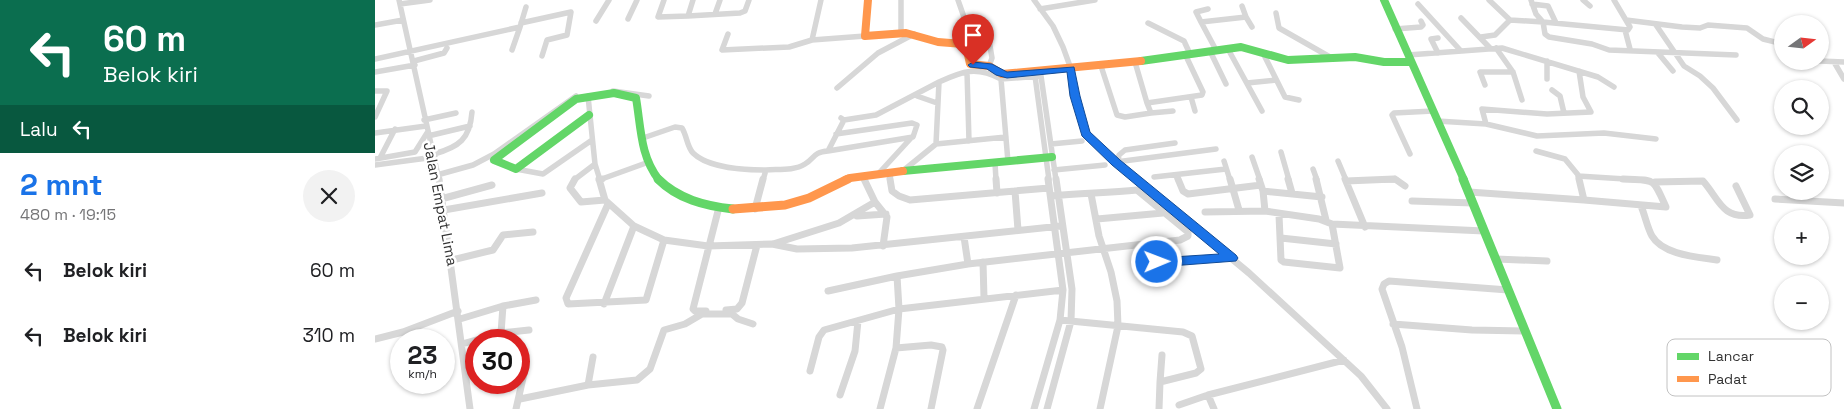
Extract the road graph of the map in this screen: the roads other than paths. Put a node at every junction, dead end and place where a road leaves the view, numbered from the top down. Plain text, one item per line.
1 (430, 0) edge
2 (609, 0) edge
3 (637, 0) edge
4 (664, 0) edge
5 (693, 0) edge
6 (720, 0) edge
7 (749, 0) edge
8 (821, 0) edge
9 (868, 0) edge
10 (901, 0) edge
11 (958, 0) edge
12 (1034, 0) edge
13 (1095, 0) edge
14 (1384, 0) edge
15 (1489, 0) edge
16 (1583, 0) edge
17 (1614, 0) edge
18 (399, 2) edge
19 (1532, 2) edge
20 (1418, 4) dead end
21 (1242, 6) dead end
22 (1590, 6) dead end
23 (526, 7) dead end
24 (1040, 9) junction
25 (1208, 9) dead end
26 (715, 14) junction
27 (1276, 14) dead end
28 (688, 16) junction
29 (1246, 17) junction
30 (1461, 18) dead end
31 (628, 19) dead end
32 (403, 20) junction
33 (1510, 20) junction
34 (1626, 20) junction
35 (596, 21) dead end
36 (1421, 21) dead end
37 (1201, 22) junction
38 (1543, 22) junction
39 (1148, 23) dead end
40 (1556, 23) junction
41 (375, 25) edge
42 (520, 25) junction
43 (1656, 25) junction
44 (1252, 27) dead end
45 (1395, 29) junction
46 (1625, 30) junction
47 (901, 33) junction
48 (728, 34) dead end
49 (913, 34) junction
50 (865, 36) junction
51 (1481, 36) junction
52 (1438, 38) dead end
53 (812, 40) junction
54 (1774, 42) edge
55 (447, 48) dead end
56 (1493, 48) junction
57 (1228, 49) junction
58 (410, 50) junction
59 (512, 50) dead end
60 (1630, 50) junction
61 (1213, 51) junction
62 (1461, 51) junction
63 (1676, 52) junction
64 (1263, 53) junction
65 (1439, 53) junction
66 (1658, 53) junction
67 (1187, 54) junction
68 (1736, 55) dead end
69 (542, 56) dead end
70 (1330, 57) junction
71 (375, 58) edge
72 (1409, 58) junction
73 (1547, 61) junction
74 (1135, 62) junction
75 (1829, 62) edge
76 (1834, 62) junction
77 (1844, 62) edge
78 (414, 63) junction
79 (989, 66) junction
80 (1101, 66) junction
81 (1071, 69) junction
82 (1579, 71) junction
83 (1673, 71) dead end
84 (375, 72) edge
85 (967, 72) junction
86 (1513, 72) junction
87 (1038, 76) junction
88 (1001, 79) junction
89 (1547, 79) dead end
90 (1844, 79) edge
91 (1276, 80) junction
92 (939, 82) junction
93 (1247, 83) junction
94 (1226, 84) dead end
95 (1485, 85) dead end
96 (1614, 87) dead end
97 (837, 88) dead end
98 (1552, 90) dead end
99 (375, 91) edge
100 (589, 96) junction
101 (649, 96) dead end
102 (917, 96) dead end
103 (1191, 97) junction
104 (1299, 100) dead end
105 (1522, 100) dead end
106 (937, 103) junction
107 (1147, 103) junction
108 (378, 106) edge
109 (1173, 111) dead end
110 (1195, 111) dead end
111 (1262, 111) dead end
112 (1433, 111) junction
113 (472, 112) dead end
114 (455, 113) dead end
115 (1151, 113) junction
116 (1564, 113) junction
117 (589, 115) junction
118 (375, 117) edge
119 (1737, 120) dead end
120 (1437, 121) junction
121 (425, 123) junction
122 (1486, 124) junction
123 (470, 126) junction
124 (395, 129) junction
125 (375, 133) edge
126 (836, 134) junction
127 (428, 135) junction
128 (912, 137) junction
129 (1006, 137) junction
130 (643, 138) junction
131 (1655, 139) dead end
132 (592, 140) junction
133 (969, 141) junction
134 (1082, 141) dead end
135 (1175, 143) dead end
136 (935, 144) junction
137 (1051, 144) junction
138 (1216, 148) dead end
139 (827, 151) junction
140 (1536, 151) dead end
141 (1281, 152) dead end
142 (1410, 154) dead end
143 (434, 156) junction
144 (1253, 157) dead end
145 (378, 158) edge
146 (1049, 158) junction
147 (1224, 161) dead end
148 (1338, 161) dead end
149 (1008, 162) junction
150 (1117, 162) junction
151 (646, 163) junction
152 (995, 163) junction
153 (595, 164) junction
154 (375, 165) edge
155 (1105, 165) dead end
156 (516, 169) junction
157 (1226, 169) junction
158 (1313, 169) dead end
159 (767, 170) junction
160 (904, 170) junction
161 (1054, 170) junction
162 (891, 172) junction
163 (879, 173) junction
164 (1176, 175) junction
165 (437, 176) junction
166 (863, 176) junction
167 (1579, 176) junction
168 (1154, 177) dead end
169 (599, 180) junction
170 (1346, 181) junction
171 (1655, 182) junction
172 (492, 185) dead end
173 (1405, 186) dead end
174 (1736, 186) dead end
175 (1231, 188) junction
176 (1262, 188) junction
177 (1015, 192) junction
178 (1469, 192) junction
179 (542, 193) dead end
180 (997, 193) junction
181 (1052, 193) junction
182 (1292, 193) junction
183 (1091, 194) junction
184 (1322, 197) junction
185 (441, 199) junction
186 (1585, 200) junction
187 (1792, 200) edge
188 (1412, 201) dead end
189 (607, 202) junction
190 (875, 202) junction
191 (1473, 203) junction
192 (1844, 203) edge
193 (1641, 206) junction
194 (719, 208) junction
195 (444, 210) junction
196 (755, 210) junction
197 (1239, 210) junction
198 (1265, 211) junction
199 (1205, 212) dead end
200 (1163, 213) junction
201 (886, 214) junction
202 (1279, 215) junction
203 (857, 216) junction
204 (1097, 219) junction
205 (1326, 220) junction
206 (1333, 224) junction
207 (634, 226) junction
208 (1058, 226) junction
209 (1365, 226) junction
210 (1018, 230) junction
211 (1485, 231) junction
212 (533, 232) dead end
213 (965, 236) junction
214 (797, 237) junction
215 (1281, 238) junction
216 (664, 240) junction
217 (772, 244) junction
218 (1336, 244) junction
219 (757, 245) junction
220 (708, 246) junction
221 (883, 246) junction
222 (797, 249) junction
223 (1103, 249) junction
224 (1062, 253) junction
225 (1232, 258) junction
226 (1496, 259) junction
227 (452, 260) junction
228 (1717, 260) dead end
229 (1547, 261) dead end
230 (983, 262) junction
231 (1157, 262) dead end
232 (968, 264) junction
233 (897, 276) junction
234 (1063, 290) junction
235 (1508, 290) junction
236 (828, 291) dead end
237 (1016, 296) junction
238 (984, 298) junction
239 (536, 300) dead end
240 (604, 304) junction
241 (503, 306) junction
242 (899, 309) junction
243 (459, 315) junction
244 (1059, 320) junction
245 (858, 321) junction
246 (1071, 321) junction
247 (753, 324) dead end
248 (1393, 324) junction
249 (1118, 326) junction
250 (411, 329) edge
251 (501, 329) edge
252 (1524, 331) junction
253 (390, 335) edge
254 (375, 339) edge
255 (465, 343) edge
256 (462, 344) junction
257 (895, 348) junction
258 (1162, 355) dead end
259 (593, 357) dead end
260 (1344, 360) junction
261 (810, 371) dead end
262 (465, 372) edge
263 (1161, 382) junction
264 (588, 386) junction
265 (468, 394) edge
266 (520, 394) edge
267 (840, 395) dead end
268 (1208, 395) junction
269 (519, 399) junction
270 (1179, 405) dead end
271 (470, 409) edge
272 (516, 409) edge
273 (879, 409) edge
274 (931, 409) edge
275 (977, 409) edge
276 (1034, 409) edge
277 (1047, 409) edge
278 (1100, 409) edge
279 (1159, 409) edge
280 (1214, 409) edge
281 (1387, 409) edge
282 (1417, 409) edge
283 (1557, 409) edge

1 - 18 street
2 - 35 street
3 - 31 street
4 - 28 street
5 - 28 street
6 - 26 street
7 - 26 street
8 - 53 street
9 - 50 street
10 - 47 street
11 - 79 street
12 - 24 street
13 - 24 street
14 - 45 street
15 - 33 street
16 - 22 street
17 - 34 street
18 - 32 street, Jalan Empat Lima
19 - 38 street
19 - 40 street
20 - 62 street
21 - 29 street
23 - 42 street
24 - 81 street
25 - 37 street
26 - 28 street
27 - 70 street
29 - 37 street
29 - 44 street
30 - 51 street
32 - 41 street
32 - 58 street, Jalan Empat Lima
33 - 38 street
33 - 51 street
34 - 43 street
34 - 46 street
36 - 45 street
37 - 61 street
38 - 40 street
38 - 60 street
39 - 67 street
40 - 46 street
42 - 58 street
42 - 59 street
42 - 69 street
43 - 54 street
43 - 63 street
45 - 72 street
46 - 60 street
47 - 49 street
47 - 50 street
48 - 53 street
49 - 79 street
49 - 97 street
50 - 53 street
51 - 56 street
52 - 65 street
55 - 78 street
56 - 62 street
56 - 73 street
56 - 86 street
57 - 61 street
57 - 64 street
57 - 93 street
58 - 71 street
58 - 78 street, Jalan Empat Lima
60 - 66 street
61 - 67 street
61 - 94 street
62 - 65 street
63 - 66 street
63 - 68 street
63 - 119 street
64 - 70 street
64 - 91 street
65 - 72 street
66 - 83 street
67 - 74 street
67 - 103 street
70 - 72 street
72 - 112 street
73 - 82 street
73 - 89 street
74 - 80 street
74 - 107 street
75 - 76 street
76 - 77 street
76 - 90 street
78 - 84 street
78 - 121 street, Jalan Empat Lima
79 - 81 street
80 - 81 street
80 - 115 street
81 - 150 street
82 - 96 street
82 - 116 street
85 - 88 street
85 - 92 street
85 - 133 street
86 - 95 street
86 - 105 street
87 - 88 street
87 - 137 street
87 - 146 street
88 - 129 street
91 - 93 street
91 - 104 street
92 - 106 street
92 - 126 street
93 - 111 street
98 - 116 street
99 - 108 street
100 - 117 street
100 - 130 street
100 - 156 street
101 - 165 street
102 - 106 street
103 - 107 street
103 - 110 street
106 - 136 street
107 - 115 street
108 - 118 street
109 - 115 street
112 - 120 street
112 - 142 street
113 - 123 street
114 - 121 street
116 - 122 street
117 - 132 street
117 - 156 street
120 - 122 street
120 - 178 street
121 - 124 street
121 - 127 street, Jalan Empat Lima
122 - 131 street
123 - 127 street
123 - 143 street
124 - 125 street
124 - 145 street
126 - 128 street
126 - 139 street
127 - 143 street, Jalan Empat Lima
127 - 145 street
128 - 139 street
128 - 163 street
129 - 133 street
129 - 149 street
130 - 151 street
130 - 159 street
132 - 153 street
132 - 156 street
133 - 136 street
134 - 137 street
135 - 150 street
136 - 160 street
137 - 146 street
138 - 150 street
139 - 159 street
140 - 167 street
141 - 182 street
143 - 154 street
143 - 165 street, Jalan Empat Lima
144 - 176 street
146 - 149 street
146 - 161 street
146 - 181 street
147 - 157 street
148 - 170 street
149 - 152 street
150 - 225 street
151 - 169 street
151 - 194 street
152 - 160 street
152 - 180 street
153 - 169 street
153 - 189 street
155 - 161 street
157 - 164 street
157 - 175 street
158 - 184 street
159 - 196 street
160 - 162 street
161 - 181 street
162 - 163 street
162 - 180 street
163 - 166 street
164 - 168 street
164 - 175 street
165 - 185 street, Jalan Empat Lima
166 - 190 street
166 - 196 street
167 - 171 street
167 - 186 street
169 - 189 street
170 - 173 street
170 - 209 street
171 - 174 street
171 - 193 street
172 - 185 street
175 - 176 street
175 - 197 street
176 - 182 street
176 - 198 street
177 - 180 street
177 - 181 street
177 - 210 street
178 - 186 street
178 - 191 street
179 - 195 street
181 - 183 street
181 - 208 street
182 - 184 street
183 - 200 street
183 - 204 street
184 - 205 street
185 - 195 street, Jalan Empat Lima
186 - 193 street
187 - 192 street
188 - 191 street
189 - 207 street
189 - 240 street
190 - 201 street
190 - 203 street
191 - 211 street
193 - 228 street
194 - 196 street
194 - 220 street
195 - 227 street, Jalan Empat Lima
197 - 198 street
197 - 199 street
198 - 202 street
200 - 204 street
200 - 223 street
201 - 203 street
201 - 221 street
202 - 205 street
202 - 215 street
203 - 214 street
204 - 223 street
205 - 206 street
206 - 209 street
206 - 218 street
207 - 216 street
207 - 240 street
208 - 210 street
208 - 224 street
209 - 211 street
210 - 213 street
211 - 226 street
212 - 227 street
213 - 221 street
213 - 232 street
214 - 217 street
214 - 222 street
215 - 218 street
215 - 218 street
216 - 220 street
216 - 240 street
217 - 219 street
217 - 222 street
219 - 220 street
219 - 220 street
221 - 222 street
223 - 224 street
223 - 249 street
224 - 230 street
224 - 234 street
224 - 246 street
225 - 231 street
225 - 260 street
226 - 229 street
226 - 235 street
227 - 243 street, Jalan Empat Lima
230 - 232 street
230 - 238 street
232 - 233 street
233 - 236 street
233 - 242 street
234 - 237 street
234 - 244 street
235 - 248 street
235 - 252 street
237 - 238 street
237 - 275 street
238 - 242 street
239 - 241 street
241 - 243 street
241 - 251 street
242 - 245 street
242 - 257 street
243 - 250 street
243 - 256 street, Jalan Empat Lima
244 - 246 street
244 - 276 street
245 - 261 street
245 - 267 street
246 - 249 street
246 - 277 street
247 - 264 street
248 - 252 street
248 - 282 street
249 - 263 street
249 - 278 street
252 - 283 street
253 - 254 street
255 - 256 street
256 - 262 street, Jalan Empat Lima
257 - 273 street
257 - 274 street
258 - 263 street
259 - 264 street
260 - 268 street
260 - 281 street
263 - 279 street
264 - 269 street
265 - 271 street, Jalan Empat Lima
266 - 269 street
268 - 270 street
268 - 280 street
269 - 272 street

